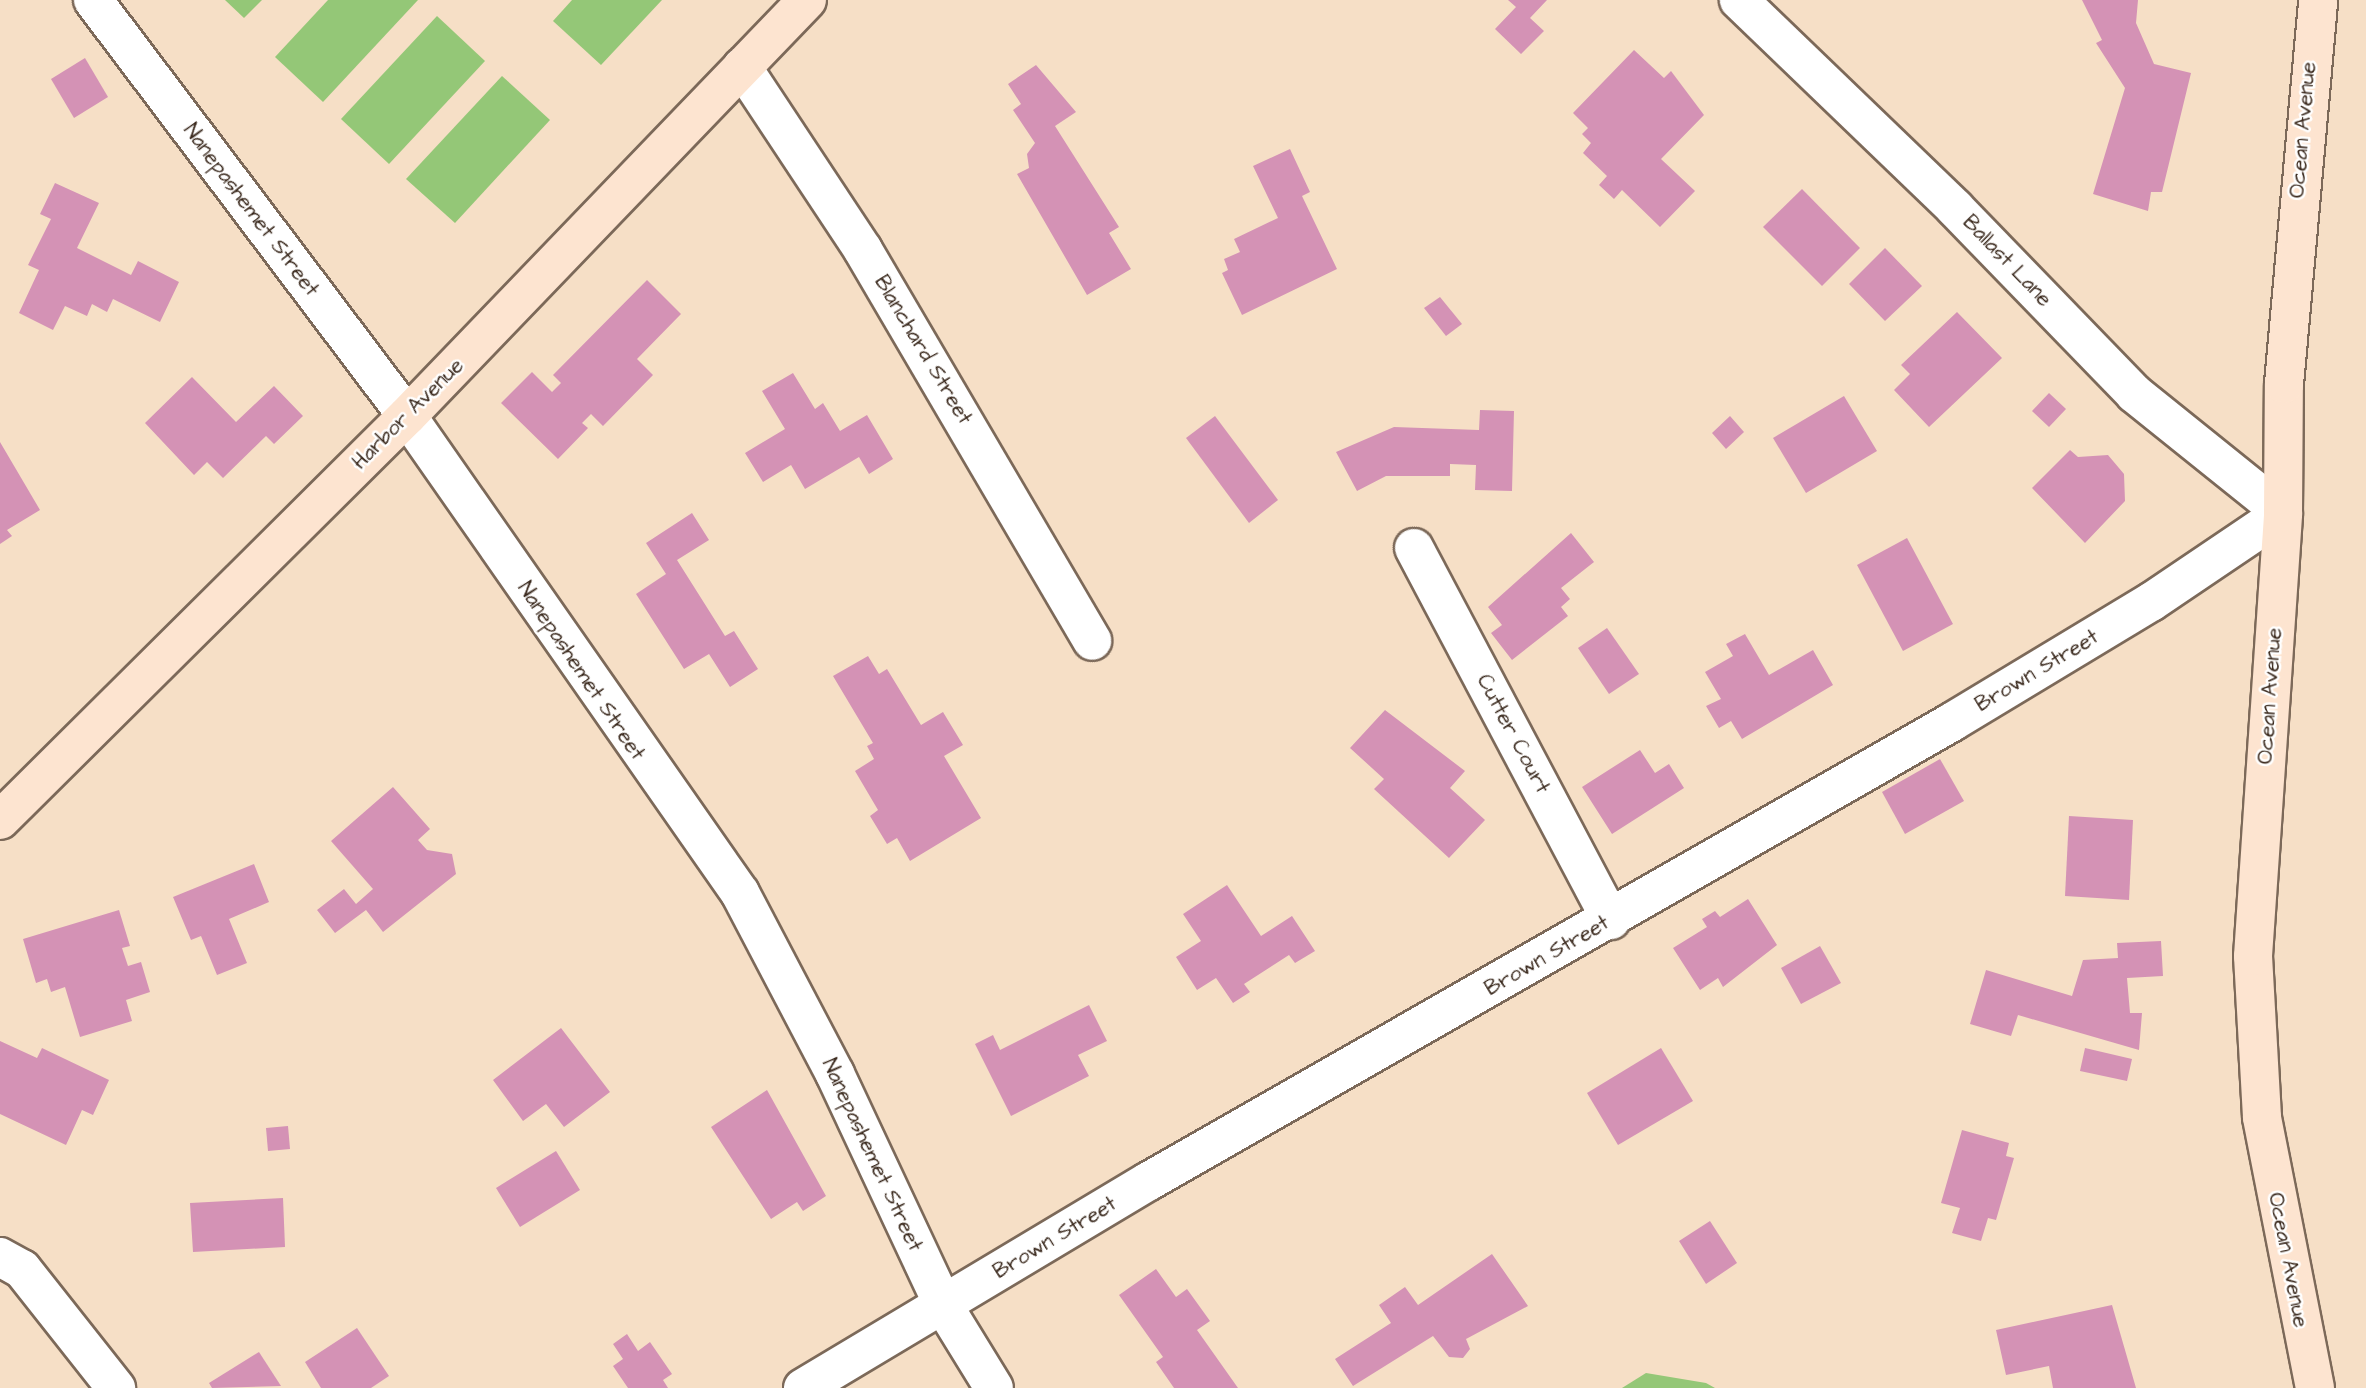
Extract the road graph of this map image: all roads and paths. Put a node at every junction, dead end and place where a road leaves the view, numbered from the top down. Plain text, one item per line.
1 (93, 0) edge
2 (807, 0) edge
3 (1739, 0) edge
4 (2318, 0) edge
5 (742, 67) junction
6 (407, 416) junction
7 (2283, 513) junction
8 (1414, 548) dead end
9 (1092, 640) dead end
10 (0, 820) edge
11 (1611, 920) junction
12 (0, 1257) edge
13 (943, 1305) junction
14 (116, 1388) edge
15 (803, 1388) edge
16 (994, 1388) edge
17 (2315, 1388) edge

1 - 6 street, Nanepashemet Street
2 - 5 main road, Harbor Avenue
3 - 7 street, Ballast Lane
4 - 7 main road, Ocean Avenue
5 - 6 main road, Harbor Avenue
5 - 9 street, Blanchard Street
6 - 10 main road, Harbor Avenue
6 - 13 street, Nanepashemet Street
7 - 11 street, Brown Street
7 - 17 main road, Ocean Avenue
8 - 11 street, Cutter Court
11 - 13 street, Brown Street
12 - 14 street
13 - 15 street, Brown Street
13 - 16 street, Nanepashemet Street

